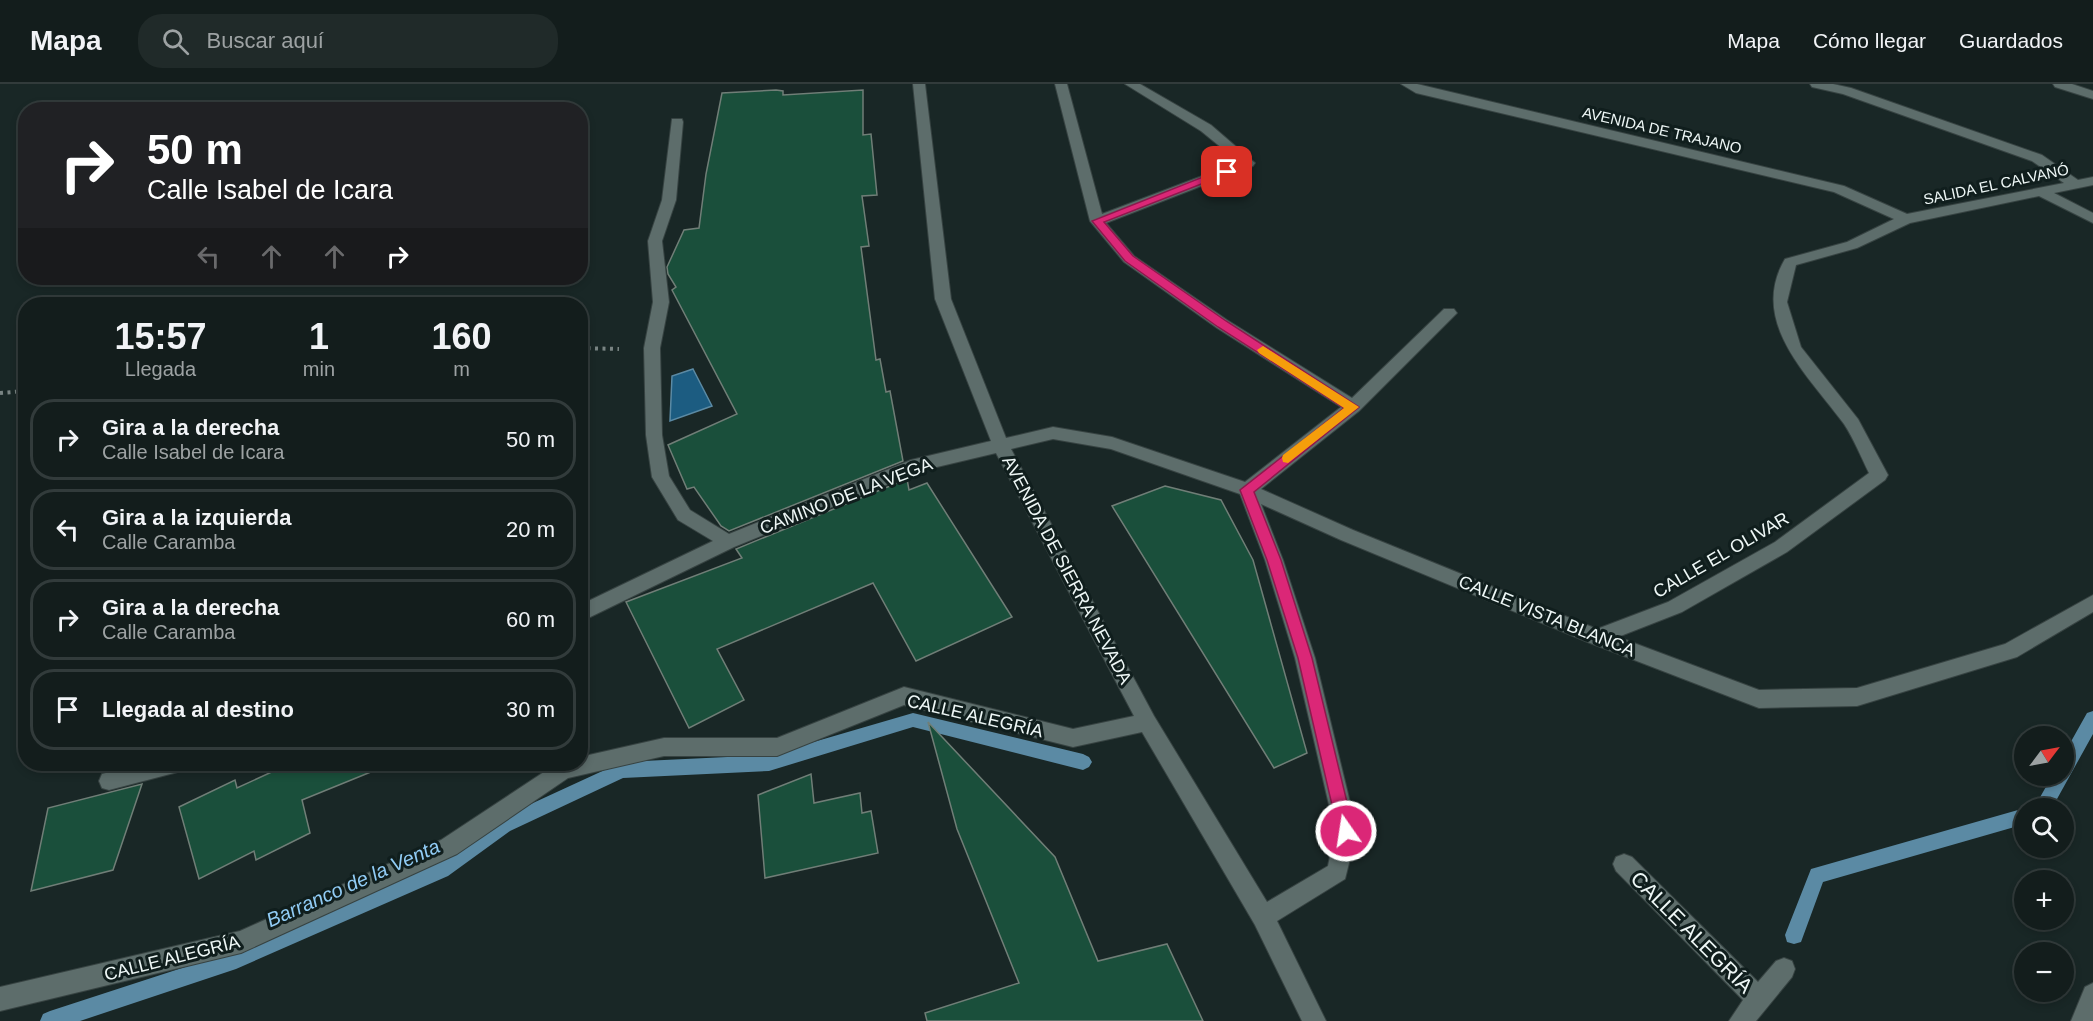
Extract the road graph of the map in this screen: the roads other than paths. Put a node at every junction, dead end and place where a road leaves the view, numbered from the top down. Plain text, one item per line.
1 (919, 84) edge
2 (1061, 84) edge
3 (1131, 84) edge
4 (1407, 84) edge
5 (1816, 84) edge
6 (2059, 84) edge
7 (2093, 96) edge
8 (677, 122) dead end
9 (2093, 181) edge
10 (2075, 184) junction
11 (2039, 191) junction
12 (1906, 219) junction
13 (2093, 219) edge
14 (1097, 221) junction
15 (1449, 313) dead end
16 (1353, 407) junction
17 (1000, 444) junction
18 (1247, 490) junction
19 (728, 542) junction
20 (2093, 603) edge
21 (588, 610) edge
22 (1597, 638) junction
23 (1147, 722) junction
24 (588, 764) edge
25 (148, 771) edge
26 (562, 771) edge
27 (110, 781) dead end
28 (1624, 864) dead end
29 (1263, 917) junction
30 (1784, 969) dead end
31 (2093, 995) edge
32 (0, 999) edge
33 (1760, 1000) junction
34 (1314, 1021) edge
35 (1741, 1021) edge
36 (2083, 1021) edge

1 - 17 street, AVENIDA DE SIERRA NEVADA
2 - 14 street
3 - 14 street
4 - 12 street, AVENIDA DE TRAJANO
5 - 10 street
6 - 7 street
8 - 19 street
9 - 10 street, SALIDA EL CALVANÓ
10 - 11 street, SALIDA EL CALVANÓ
11 - 12 street, SALIDA EL CALVANÓ
11 - 13 street
12 - 22 street, CALLE EL OLIVAR
14 - 16 street
15 - 16 street
16 - 18 street
17 - 18 street, CALLE VISTA BLANCA
17 - 19 street, CAMINO DE LA VEGA
17 - 23 street, AVENIDA DE SIERRA NEVADA
18 - 22 street, CALLE VISTA BLANCA
18 - 29 street
19 - 21 street, CAMINO DE LA VEGA
20 - 22 street, CALLE VISTA BLANCA
23 - 24 street, CALLE ALEGRÍA
23 - 29 street, AVENIDA DE SIERRA NEVADA
25 - 27 street
26 - 32 street, CALLE ALEGRÍA
28 - 33 street, CALLE ALEGRÍA
29 - 34 street, AVENIDA DE SIERRA NEVADA
30 - 33 street, CALLE ALEGRÍA
31 - 36 street
33 - 35 street, CALLE ALEGRÍA

